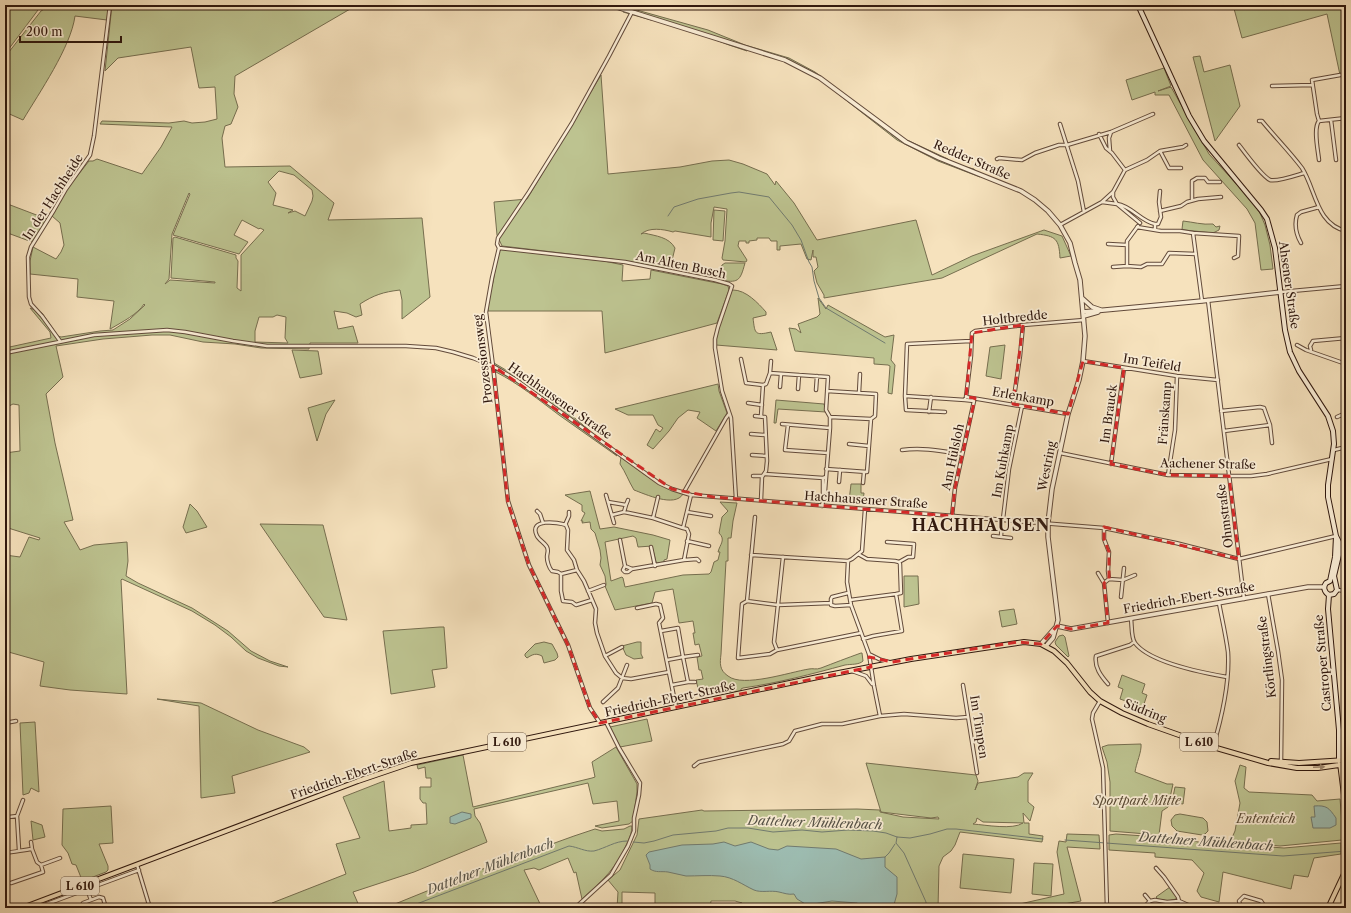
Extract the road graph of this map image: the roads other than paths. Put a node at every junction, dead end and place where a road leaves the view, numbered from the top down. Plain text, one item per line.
1 (110, 5) edge
2 (610, 5) edge
3 (1138, 5) edge
4 (632, 12) junction
5 (1346, 74) edge
6 (1312, 85) junction
7 (1272, 86) dead end
8 (1153, 114) dead end
9 (1346, 118) edge
10 (1331, 120) junction
11 (1259, 121) dead end
12 (1319, 121) junction
13 (1060, 124) dead end
14 (1111, 132) junction
15 (1099, 134) junction
16 (1066, 144) junction
17 (1186, 145) dead end
18 (1239, 145) dead end
19 (1160, 151) junction
20 (1110, 152) junction
21 (996, 159) dead end
22 (1319, 160) dead end
23 (1336, 160) dead end
24 (1181, 168) dead end
25 (1125, 170) junction
26 (1304, 173) junction
27 (1220, 182) dead end
28 (1160, 191) dead end
29 (1113, 192) junction
30 (1221, 197) dead end
31 (1192, 200) junction
32 (1102, 202) junction
33 (1117, 204) junction
34 (1319, 207) junction
35 (1160, 211) junction
36 (1084, 212) junction
37 (1143, 220) junction
38 (1140, 223) junction
39 (1155, 224) junction
40 (1060, 225) junction
41 (1137, 227) junction
42 (1154, 229) junction
43 (1346, 230) edge
44 (1193, 233) junction
45 (1301, 243) dead end
46 (1108, 244) dead end
47 (1127, 245) junction
48 (499, 248) junction
49 (1196, 254) junction
50 (1234, 258) dead end
51 (1127, 266) junction
52 (1113, 267) dead end
53 (1346, 286) edge
54 (1281, 292) junction
55 (1082, 298) junction
56 (1208, 300) junction
57 (1202, 301) junction
58 (1104, 310) junction
59 (1083, 312) junction
60 (1084, 318) junction
61 (1023, 325) junction
62 (1346, 338) edge
63 (60, 341) junction
64 (971, 341) junction
65 (1298, 345) dead end
66 (1311, 351) junction
67 (5, 353) edge
68 (741, 359) dead end
69 (1083, 360) junction
70 (771, 361) dead end
71 (1346, 364) edge
72 (493, 366) junction
73 (1124, 368) junction
74 (770, 373) junction
75 (781, 374) junction
76 (860, 374) dead end
77 (799, 375) junction
78 (817, 376) junction
79 (1177, 376) junction
80 (1218, 380) junction
81 (763, 385) junction
82 (780, 388) dead end
83 (798, 389) dead end
84 (816, 390) dead end
85 (827, 390) junction
86 (859, 392) junction
87 (905, 396) junction
88 (931, 397) junction
89 (966, 398) junction
90 (974, 400) junction
91 (748, 403) dead end
92 (762, 404) junction
93 (1013, 404) junction
94 (1022, 406) junction
95 (929, 412) junction
96 (944, 412) dead end
97 (1221, 412) junction
98 (1346, 413) edge
99 (729, 414) junction
100 (1068, 414) junction
101 (755, 416) dead end
102 (762, 416) junction
103 (830, 416) junction
104 (1337, 417) dead end
105 (871, 419) junction
106 (782, 424) dead end
107 (788, 425) junction
108 (1270, 425) junction
109 (830, 428) junction
110 (1224, 431) junction
111 (752, 434) dead end
112 (765, 435) junction
113 (1272, 443) dead end
114 (848, 444) dead end
115 (869, 446) junction
116 (1346, 447) edge
117 (902, 450) dead end
118 (1333, 451) junction
119 (828, 453) junction
120 (1059, 453) junction
121 (962, 454) junction
122 (752, 455) dead end
123 (766, 456) junction
124 (1332, 459) junction
125 (1111, 464) junction
126 (826, 469) junction
127 (840, 470) junction
128 (864, 472) junction
129 (763, 475) junction
130 (1168, 475) junction
131 (753, 476) dead end
132 (1230, 476) junction
133 (824, 477) junction
134 (839, 482) dead end
135 (863, 483) dead end
136 (684, 492) junction
137 (606, 495) dead end
138 (691, 495) junction
139 (658, 497) dead end
140 (736, 498) junction
141 (628, 500) dead end
142 (761, 500) junction
143 (608, 502) junction
144 (626, 505) junction
145 (822, 506) junction
146 (865, 509) junction
147 (537, 511) dead end
148 (569, 512) dead end
149 (624, 512) junction
150 (687, 512) junction
151 (612, 515) junction
152 (710, 516) dead end
153 (952, 516) junction
154 (755, 517) dead end
155 (653, 518) junction
156 (1003, 519) junction
157 (543, 523) junction
158 (614, 523) dead end
159 (1048, 523) junction
160 (565, 525) junction
161 (683, 528) junction
162 (1104, 528) junction
163 (993, 536) dead end
164 (1336, 536) junction
165 (1001, 537) junction
166 (1011, 538) dead end
167 (620, 540) dead end
168 (687, 540) junction
169 (887, 542) dead end
170 (709, 546) dead end
171 (651, 547) dead end
172 (858, 554) junction
173 (751, 555) junction
174 (783, 557) junction
175 (1239, 559) junction
176 (684, 560) junction
177 (699, 560) dead end
178 (848, 561) junction
179 (899, 562) junction
180 (625, 566) junction
181 (655, 566) junction
182 (1124, 568) dead end
183 (577, 570) junction
184 (632, 570) junction
185 (1098, 573) dead end
186 (561, 574) junction
187 (1135, 575) dead end
188 (1110, 579) junction
189 (1122, 580) junction
190 (1332, 582) junction
191 (1104, 583) junction
192 (604, 585) dead end
193 (1324, 587) junction
194 (1337, 590) junction
195 (588, 591) junction
196 (1346, 591) edge
197 (848, 593) junction
198 (896, 594) junction
199 (1268, 594) junction
200 (1329, 594) junction
201 (1122, 597) dead end
202 (1244, 599) junction
203 (592, 600) junction
204 (850, 600) junction
205 (747, 601) junction
206 (831, 603) junction
207 (1219, 603) junction
208 (778, 605) junction
209 (851, 605) junction
210 (637, 608) dead end
211 (1131, 619) junction
212 (1108, 623) junction
213 (1057, 626) junction
214 (661, 631) junction
215 (861, 634) junction
216 (863, 639) junction
217 (1134, 642) junction
218 (1041, 644) junction
219 (1046, 646) junction
220 (622, 647) dead end
221 (777, 650) junction
222 (869, 654) junction
223 (605, 656) junction
224 (698, 656) dead end
225 (684, 657) junction
226 (667, 660) junction
227 (892, 662) junction
228 (627, 665) dead end
229 (871, 667) junction
230 (850, 671) junction
231 (669, 672) junction
232 (1228, 677) junction
233 (622, 678) junction
234 (688, 682) junction
235 (695, 682) dead end
236 (1108, 684) dead end
237 (672, 685) junction
238 (963, 685) dead end
239 (874, 686) junction
240 (1100, 701) junction
241 (603, 702) dead end
242 (676, 707) junction
243 (880, 716) junction
244 (968, 716) junction
245 (16, 721) dead end
246 (5, 723) edge
247 (600, 723) junction
248 (607, 724) junction
249 (1213, 747) junction
250 (1343, 762) edge
251 (1281, 764) junction
252 (694, 766) dead end
253 (977, 773) dead end
254 (1346, 777) edge
255 (23, 800) dead end
256 (1346, 811) edge
257 (5, 815) edge
258 (17, 816) junction
259 (31, 842) dead end
260 (19, 850) junction
261 (33, 850) junction
262 (5, 853) edge
263 (60, 858) dead end
264 (41, 865) junction
265 (137, 865) junction
266 (1346, 867) edge
267 (1156, 868) dead end
268 (139, 870) junction
269 (11, 884) dead end
270 (87, 889) junction
271 (1145, 895) dead end
272 (91, 900) junction
273 (1150, 901) junction
274 (1179, 901) junction
275 (22, 908) edge
276 (36, 908) edge
277 (82, 908) edge
278 (106, 908) edge
279 (150, 908) edge
280 (576, 908) edge
281 (1107, 908) edge
282 (1143, 908) edge
283 (1195, 908) edge
284 (1241, 908) edge
285 (1261, 908) edge
286 (1328, 908) edge

1 - 63 street, In der Hachheide
2 - 4 street, Redder Straße
3 - 54 main road, Ahsener Straße
4 - 40 street, Redder Straße
4 - 48 street, Prozessionsweg
5 - 6 street
6 - 7 street
6 - 12 street
8 - 14 street
9 - 10 street
10 - 12 street
10 - 23 street
11 - 26 street
12 - 22 street
13 - 16 street
14 - 15 street
14 - 20 street
15 - 16 street
15 - 20 street
16 - 21 street
16 - 36 street
17 - 19 street
18 - 26 street
19 - 24 street
19 - 25 street
20 - 25 street
25 - 29 street
26 - 34 street
27 - 31 street
28 - 35 street
29 - 32 street
29 - 33 street
30 - 31 street
31 - 35 street
32 - 33 street
32 - 36 street
33 - 37 street
33 - 38 street
34 - 43 street
34 - 45 street
35 - 39 street
36 - 40 street
37 - 38 street
37 - 39 street
38 - 41 street
39 - 42 street
40 - 55 street, Redder Straße
41 - 42 street
41 - 47 street
42 - 44 street
44 - 49 street
44 - 50 street
46 - 47 street
47 - 51 street
48 - 72 street, Prozessionsweg
48 - 99 street, Am Alten Busch
49 - 51 street
49 - 57 street
51 - 52 street
53 - 54 street
54 - 56 street
54 - 118 main road, Ahsener Straße
55 - 58 street
55 - 59 street, Redder Straße
56 - 57 street
56 - 80 street, Ohmstraße
57 - 58 street
58 - 59 street
58 - 60 street
59 - 60 street, Westring
60 - 61 street, Holtbredde
60 - 69 street, Westring
61 - 64 street, Holtbredde
61 - 93 street
62 - 66 street
63 - 67 street, Hachhausener Straße
63 - 72 street, Hachhausener Straße
64 - 87 street, Holtbredde
64 - 89 street
65 - 66 street
66 - 71 street
68 - 81 street
69 - 73 street, Im Teifeld
69 - 100 street, Westring
70 - 74 street
72 - 136 street, Hachhausener Straße
72 - 247 street, Prozessionsweg
73 - 79 street, Im Teifeld
73 - 125 street, Im Brauck
74 - 75 street
74 - 81 street
75 - 77 street
75 - 82 street
76 - 86 street
77 - 78 street
77 - 83 street
78 - 84 street
78 - 85 street
79 - 80 street, Im Teifeld
79 - 130 street, Fränskamp
80 - 97 street, Ohmstraße
81 - 92 street
85 - 86 street
85 - 103 street
86 - 105 street
87 - 88 street, Erlenkamp
87 - 95 street
88 - 89 street, Erlenkamp
88 - 95 street
89 - 90 street, Erlenkamp
90 - 93 street, Erlenkamp
90 - 121 street, Am Hülsloh
91 - 92 street
92 - 102 street
93 - 94 street, Erlenkamp
94 - 100 street, Erlenkamp
94 - 156 street, Im Kuhkamp
95 - 96 street
97 - 108 street
97 - 110 street, Ohmstraße
98 - 104 street
99 - 136 street
99 - 140 street
100 - 120 street, Westring
101 - 102 street
102 - 112 street
103 - 105 street
103 - 109 street
105 - 115 street
106 - 107 street
107 - 109 street
107 - 119 street
108 - 110 street
108 - 113 street
109 - 119 street
110 - 132 street, Ohmstraße
111 - 112 street
112 - 123 street
114 - 115 street
115 - 128 street
116 - 118 street
117 - 121 street
118 - 124 main road, Ahsener Straße
119 - 126 street
120 - 125 street, Aachener Straße
120 - 159 street, Westring
121 - 153 street, Am Hülsloh
122 - 123 street
123 - 129 street
124 - 132 street, Aachener Straße
124 - 164 main road, Ahsener Straße
125 - 130 street, Aachener Straße
126 - 127 street
126 - 133 street
127 - 128 street
127 - 134 street
128 - 135 street
129 - 131 street
129 - 133 street
129 - 142 street
130 - 132 street, Aachener Straße
132 - 175 street, Ohmstraße
133 - 145 street
136 - 138 street, Hachhausener Straße
137 - 143 street
138 - 140 street, Hachhausener Straße
138 - 150 street
139 - 155 street
140 - 142 street, Hachhausener Straße
141 - 144 street
142 - 145 street, Hachhausener Straße
143 - 144 street
143 - 151 street
144 - 149 street
145 - 146 street, Hachhausener Straße
146 - 153 street, Hachhausener Straße
146 - 172 street
147 - 157 street
148 - 160 street
149 - 151 street
149 - 155 street
150 - 152 street
150 - 161 street
151 - 158 street
153 - 156 street, Hachhausener Straße
154 - 173 street
155 - 161 street
156 - 159 street, Hachhausener Straße
156 - 165 street
157 - 160 street
157 - 186 street
159 - 162 street, Hachhausener Straße
159 - 213 street, Westring
160 - 183 street
161 - 168 street
162 - 175 street, Hachhausener Straße
162 - 188 street
163 - 165 street
164 - 175 street, Hachhausener Straße
164 - 190 main road
165 - 166 street
167 - 180 street
168 - 170 street
168 - 176 street
169 - 179 street
171 - 181 street
172 - 178 street
172 - 179 street
173 - 174 street
173 - 205 street
174 - 178 street
174 - 208 street
175 - 202 street, Ohmstraße
176 - 177 street
176 - 181 street
178 - 197 street
179 - 198 street
180 - 184 street
180 - 184 street
181 - 184 street
182 - 189 street
183 - 186 street
183 - 195 street
185 - 191 street
186 - 203 street
187 - 189 street
188 - 189 street
188 - 191 street
189 - 201 street
190 - 193 main road
190 - 194 main road
191 - 212 street
192 - 195 street
193 - 199 street, Friedrich-Ebert-Straße
193 - 200 main road
194 - 196 street
194 - 200 main road
195 - 203 street
197 - 204 street
197 - 206 street
198 - 204 street
198 - 216 street
199 - 202 street, Friedrich-Ebert-Straße
199 - 251 street, Körtlingstraße
200 - 250 main road, Castroper Straße
202 - 207 street, Friedrich-Ebert-Straße
203 - 223 street
204 - 209 street
205 - 208 street
205 - 221 street
206 - 208 street
206 - 209 street
207 - 211 street, Friedrich-Ebert-Straße
207 - 232 street
208 - 221 street
209 - 215 street
210 - 214 street
211 - 212 street, Friedrich-Ebert-Straße
211 - 217 street
212 - 213 street, Friedrich-Ebert-Straße
213 - 218 street
213 - 219 street, Westring
214 - 225 street
214 - 226 street
215 - 216 street
215 - 221 street
216 - 222 street
217 - 232 street
217 - 236 street
218 - 219 main road, Friedrich-Ebert-Straße / L 610
218 - 227 main road, Friedrich-Ebert-Straße / L 610
219 - 240 main road, Südring / L 610
220 - 223 street
222 - 227 street, Friedrich-Ebert-Straße
222 - 229 street
223 - 233 street
224 - 225 street
225 - 226 street
225 - 234 street
226 - 231 street
227 - 229 main road, Friedrich-Ebert-Straße / L 610
228 - 233 street
229 - 230 main road, Friedrich-Ebert-Straße / L 610
229 - 239 street
230 - 239 street
230 - 242 main road, Friedrich-Ebert-Straße / L 610
231 - 233 street
231 - 237 street
232 - 249 street
233 - 241 street
234 - 235 street
234 - 237 street
237 - 242 street
238 - 244 street, Im Timpen
239 - 243 street
240 - 249 main road, Südring / L 610
240 - 281 street
242 - 248 main road, Friedrich-Ebert-Straße / L 610
243 - 244 street
243 - 252 street
244 - 253 street, Im Timpen
245 - 246 street
247 - 248 main road, Friedrich-Ebert-Straße / L 610
247 - 265 main road, Friedrich-Ebert-Straße / L 610
248 - 280 street
249 - 251 main road, Südring / L 610
250 - 251 main road, Südring / L 610
250 - 254 main road, Castroper Straße
250 - 256 main road, Castroper Straße
255 - 258 street
257 - 258 street
258 - 260 street
259 - 261 street
260 - 261 street
260 - 262 street
261 - 264 street
263 - 264 street
264 - 269 street
265 - 268 street
265 - 275 main road, Friedrich-Ebert-Straße / L 610
266 - 286 main road
267 - 274 street
268 - 270 street
268 - 279 street
270 - 272 street
270 - 276 street
271 - 273 street
272 - 277 street
272 - 278 street
273 - 274 street
273 - 282 street
274 - 283 street
284 - 285 street

